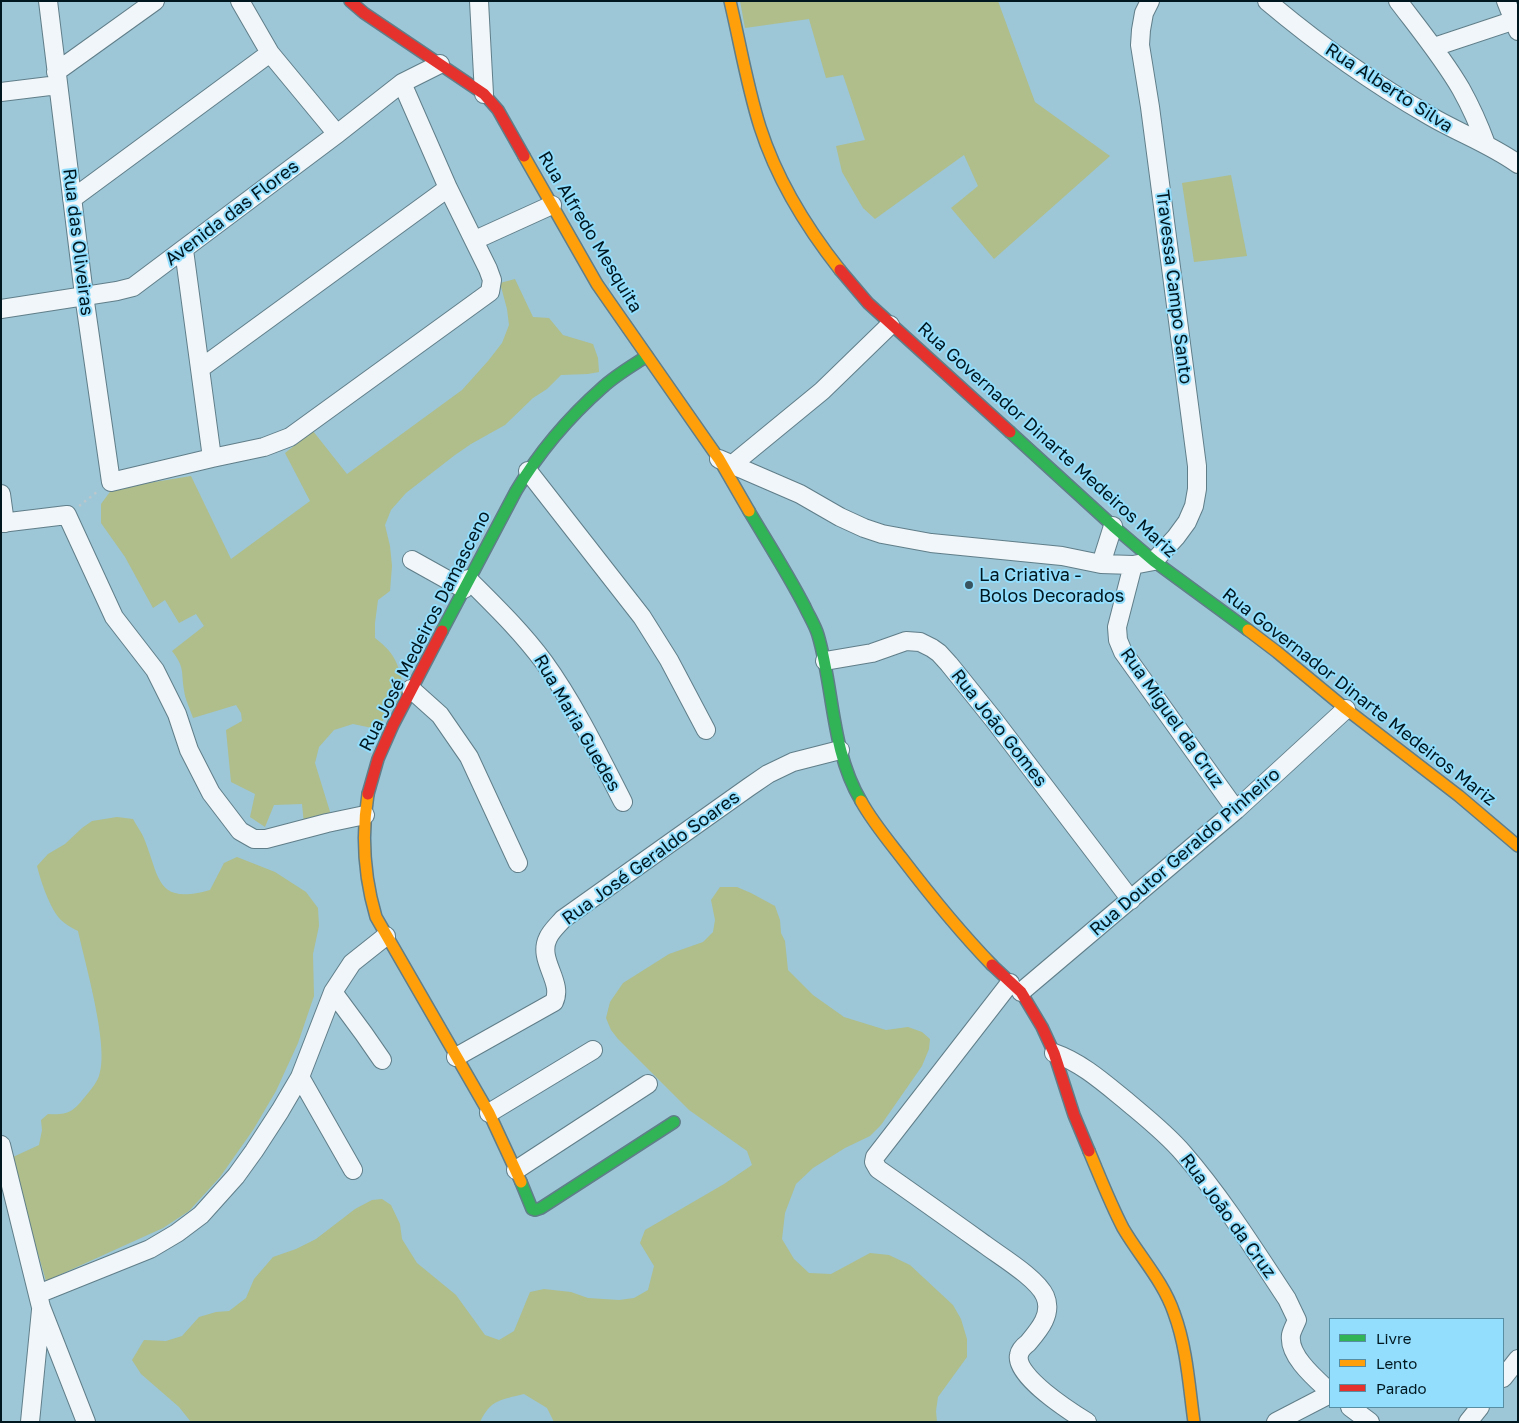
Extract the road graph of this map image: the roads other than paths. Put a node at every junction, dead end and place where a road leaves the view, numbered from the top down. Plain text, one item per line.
1 (48, 1) edge
2 (155, 1) edge
3 (240, 1) edge
4 (350, 1) edge
5 (479, 1) edge
6 (730, 1) edge
7 (1150, 1) edge
8 (1267, 1) edge
9 (1398, 1) edge
10 (1506, 1) edge
11 (1516, 24) edge
12 (1434, 47) junction
13 (270, 53) junction
14 (440, 64) junction
15 (57, 79) junction
16 (402, 83) junction
17 (1, 92) edge
18 (484, 94) junction
19 (337, 134) junction
20 (1486, 144) junction
21 (1518, 164) edge
22 (448, 188) junction
23 (72, 199) junction
24 (552, 205) junction
25 (475, 240) junction
26 (184, 250) junction
27 (84, 295) junction
28 (1, 309) edge
29 (890, 325) junction
30 (647, 356) junction
31 (201, 368) junction
32 (212, 458) junction
33 (726, 461) junction
34 (528, 471) junction
35 (1, 494) edge
36 (3, 523) edge
37 (1113, 526) junction
38 (412, 560) dead end
39 (1154, 561) junction
40 (1101, 564) junction
41 (1133, 565) junction
42 (466, 584) junction
43 (825, 661) junction
44 (411, 689) junction
45 (1346, 709) junction
46 (706, 730) dead end
47 (840, 750) junction
48 (624, 802) dead end
49 (1236, 810) junction
50 (365, 815) junction
51 (1518, 846) edge
52 (518, 862) dead end
53 (1131, 900) junction
54 (386, 936) junction
55 (1015, 988) junction
56 (333, 992) junction
57 (593, 1050) dead end
58 (1054, 1053) junction
59 (456, 1057) junction
60 (382, 1060) dead end
61 (300, 1076) junction
62 (648, 1084) dead end
63 (489, 1113) junction
64 (674, 1122) dead end
65 (1, 1145) edge
66 (353, 1170) dead end
67 (516, 1170) junction
68 (40, 1301) junction
69 (1518, 1359) edge
70 (1504, 1377) edge
71 (1329, 1392) edge
72 (1329, 1394) edge
73 (1351, 1408) edge
74 (1479, 1408) edge
75 (30, 1422) edge
76 (86, 1422) edge
77 (1087, 1422) edge
78 (1194, 1422) edge
79 (1276, 1422) edge
80 (1370, 1422) edge
81 (1468, 1422) edge

1 - 15 street, Rua das Oliveiras
2 - 15 street
3 - 13 street
4 - 14 street, Rua Alfredo Mesquita
5 - 18 street
6 - 29 street, Rua Governador Dinarte Medeiros Mariz
7 - 39 street, Travessa Campo Santo
8 - 20 street, Rua Alberto Silva
9 - 12 street
10 - 11 street
11 - 12 street
12 - 20 street
13 - 19 street
13 - 23 street
14 - 16 street, Avenida das Flores
14 - 18 street, Rua Alfredo Mesquita
15 - 17 street
15 - 23 street, Rua das Oliveiras
16 - 19 street, Avenida das Flores
16 - 22 street
18 - 24 street, Rua Alfredo Mesquita
19 - 26 street, Avenida das Flores
20 - 21 street, Rua Alberto Silva
22 - 25 street
22 - 31 street
23 - 27 street, Rua das Oliveiras
24 - 25 street
24 - 30 street, Rua Alfredo Mesquita
25 - 32 street
26 - 27 street, Avenida das Flores
26 - 31 street
27 - 28 street, Avenida das Flores
27 - 32 street, Rua das Oliveiras
29 - 33 street
29 - 37 street, Rua Governador Dinarte Medeiros Mariz
30 - 33 street, Rua Alfredo Mesquita
30 - 34 street, Rua José Medeiros Damasceno
31 - 32 street
33 - 40 street
33 - 43 street, Rua Alfredo Mesquita
34 - 42 street, Rua José Medeiros Damasceno
34 - 46 street
35 - 36 street
36 - 50 street
37 - 39 street, Rua Governador Dinarte Medeiros Mariz
37 - 40 street
38 - 42 street, Rua Maria Guedes
39 - 41 street
39 - 45 street, Rua Governador Dinarte Medeiros Mariz
40 - 41 street
41 - 49 street, Rua Miguel da Cruz
42 - 44 street, Rua José Medeiros Damasceno
42 - 48 street, Rua Maria Guedes
43 - 47 street, Rua Alfredo Mesquita
43 - 53 street, Rua João Gomes
44 - 50 street, Rua José Medeiros Damasceno
44 - 52 street
45 - 49 street, Rua Doutor Geraldo Pinheiro
45 - 51 street, Rua Governador Dinarte Medeiros Mariz
47 - 55 street, Rua Alfredo Mesquita
47 - 59 street, Rua José Geraldo Soares
49 - 53 street, Rua Doutor Geraldo Pinheiro
50 - 54 street, Rua José Medeiros Damasceno
53 - 55 street, Rua Doutor Geraldo Pinheiro
54 - 56 street
54 - 59 street, Rua José Medeiros Damasceno
55 - 58 street, Rua Alfredo Mesquita
55 - 77 street, Rua Doutor Geraldo Pinheiro
56 - 60 street
56 - 61 street
57 - 63 street
58 - 71 street, Rua João da Cruz
58 - 78 street, Rua Alfredo Mesquita
59 - 63 street, Rua José Medeiros Damasceno
61 - 66 street
61 - 68 street
62 - 67 street
63 - 67 street, Rua José Medeiros Damasceno
64 - 67 street, Rua José Medeiros Damasceno
65 - 68 street
68 - 75 street
68 - 76 street
69 - 70 street
72 - 79 street
73 - 80 street
74 - 81 street

